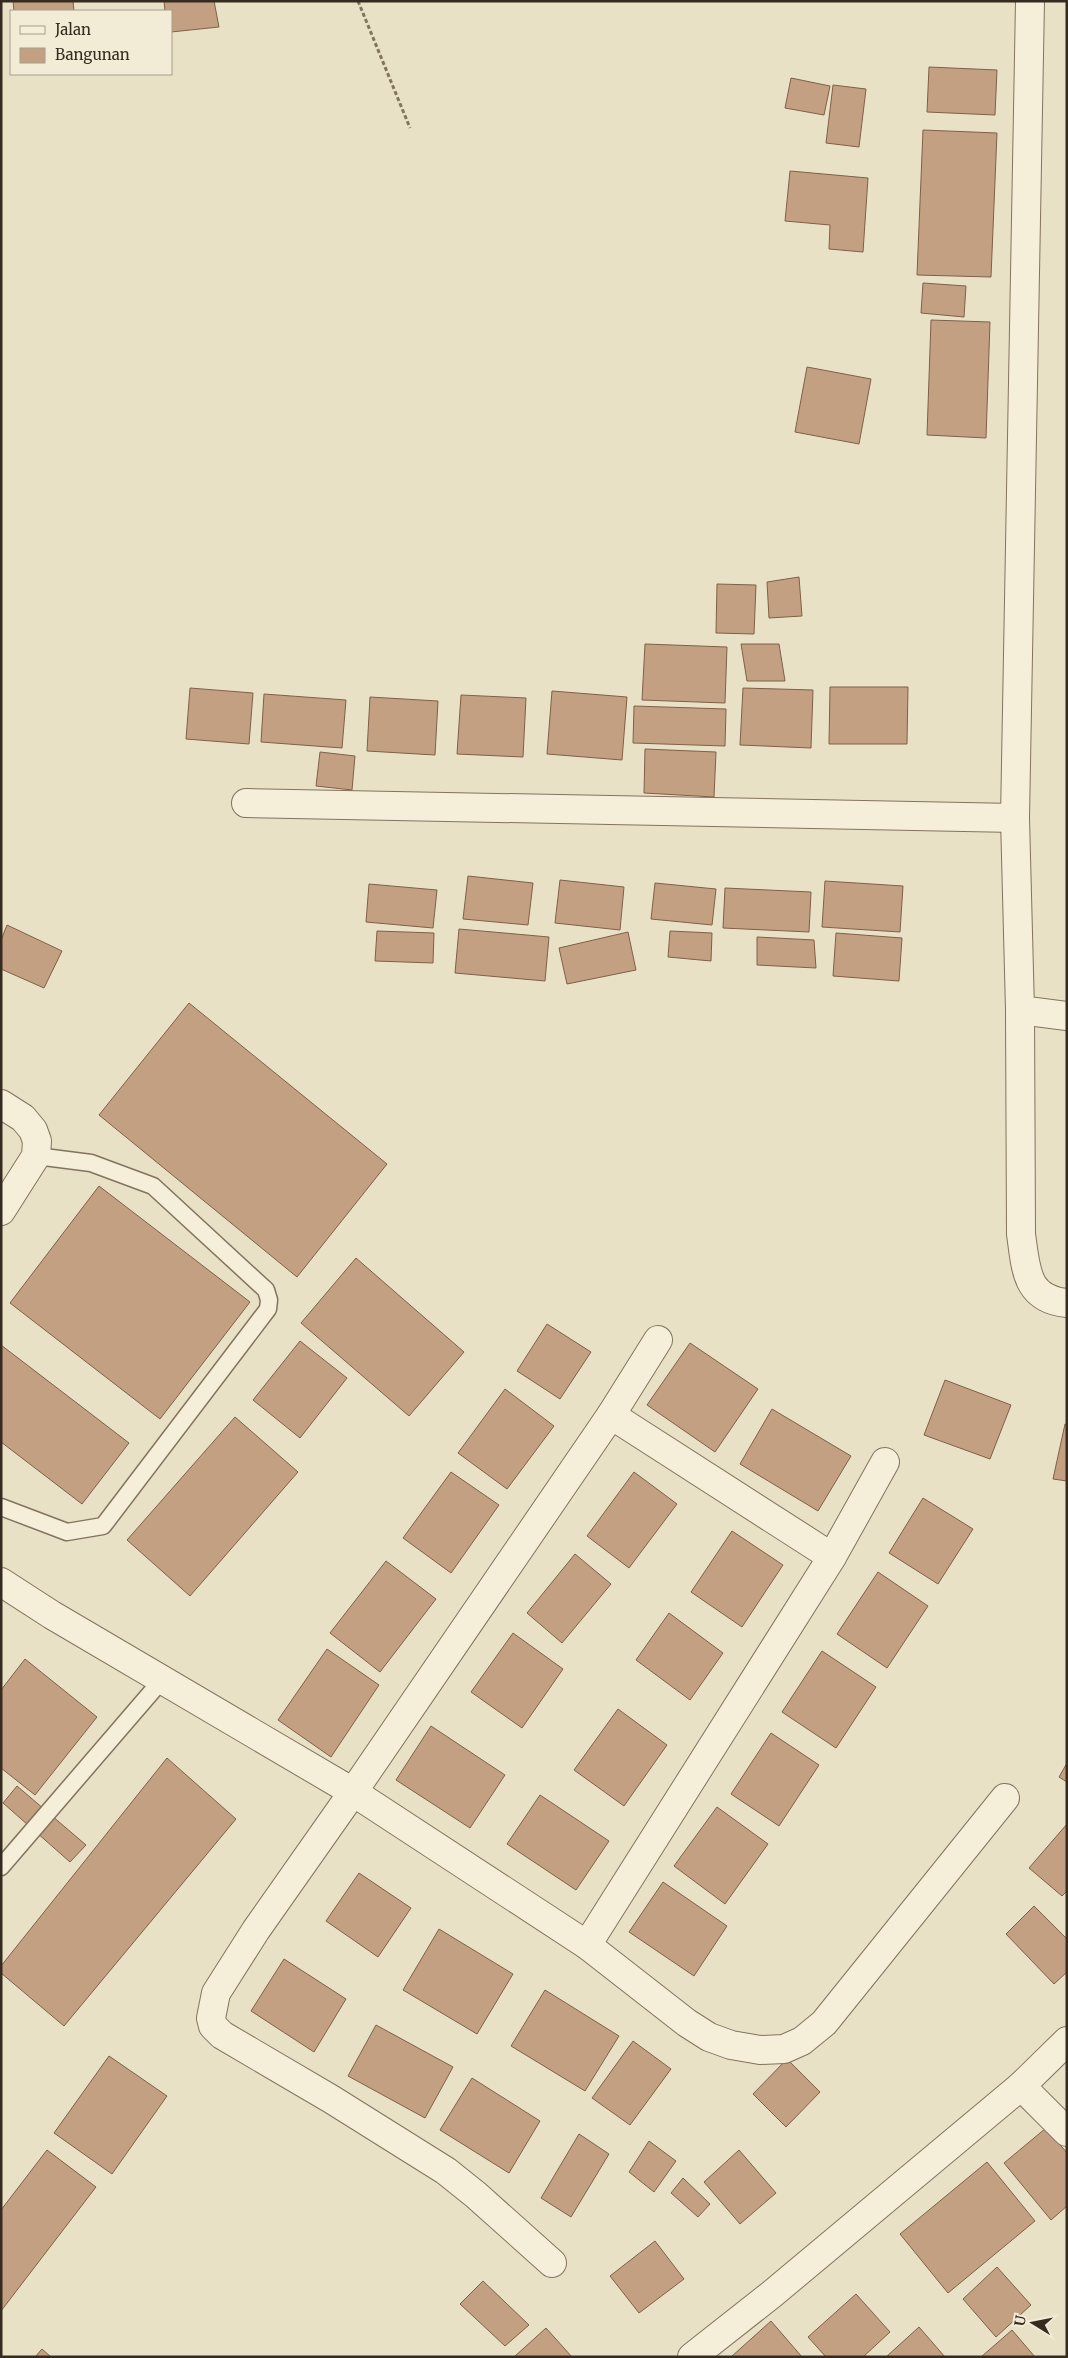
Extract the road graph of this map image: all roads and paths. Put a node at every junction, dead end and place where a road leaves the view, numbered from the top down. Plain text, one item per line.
1 (358, 1) edge
2 (1030, 1) edge
3 (410, 128) dead end
4 (246, 803) dead end
5 (1016, 818) junction
6 (1020, 1010) junction
7 (1067, 1016) edge
8 (1, 1104) edge
9 (36, 1156) junction
10 (1, 1211) edge
11 (1067, 1303) edge
12 (658, 1340) dead end
13 (611, 1414) junction
14 (885, 1462) dead end
15 (1, 1506) edge
16 (832, 1557) junction
17 (1, 1582) edge
18 (161, 1681) junction
19 (353, 1792) junction
20 (1005, 1798) dead end
21 (1, 1867) edge
22 (587, 1945) junction
23 (1067, 2041) edge
24 (1020, 2086) junction
25 (1067, 2132) edge
26 (552, 2263) dead end
27 (692, 2357) edge

1 - 3 path
2 - 5 street
4 - 5 street
5 - 6 street
6 - 7 street
6 - 11 street
8 - 9 street
9 - 10 street
9 - 15 lane
12 - 13 street
13 - 16 street
13 - 19 street
14 - 16 street
16 - 22 street
17 - 18 street
18 - 19 street
18 - 21 lane
19 - 22 street
19 - 26 street
20 - 22 street
23 - 24 street
24 - 25 street
24 - 27 street

